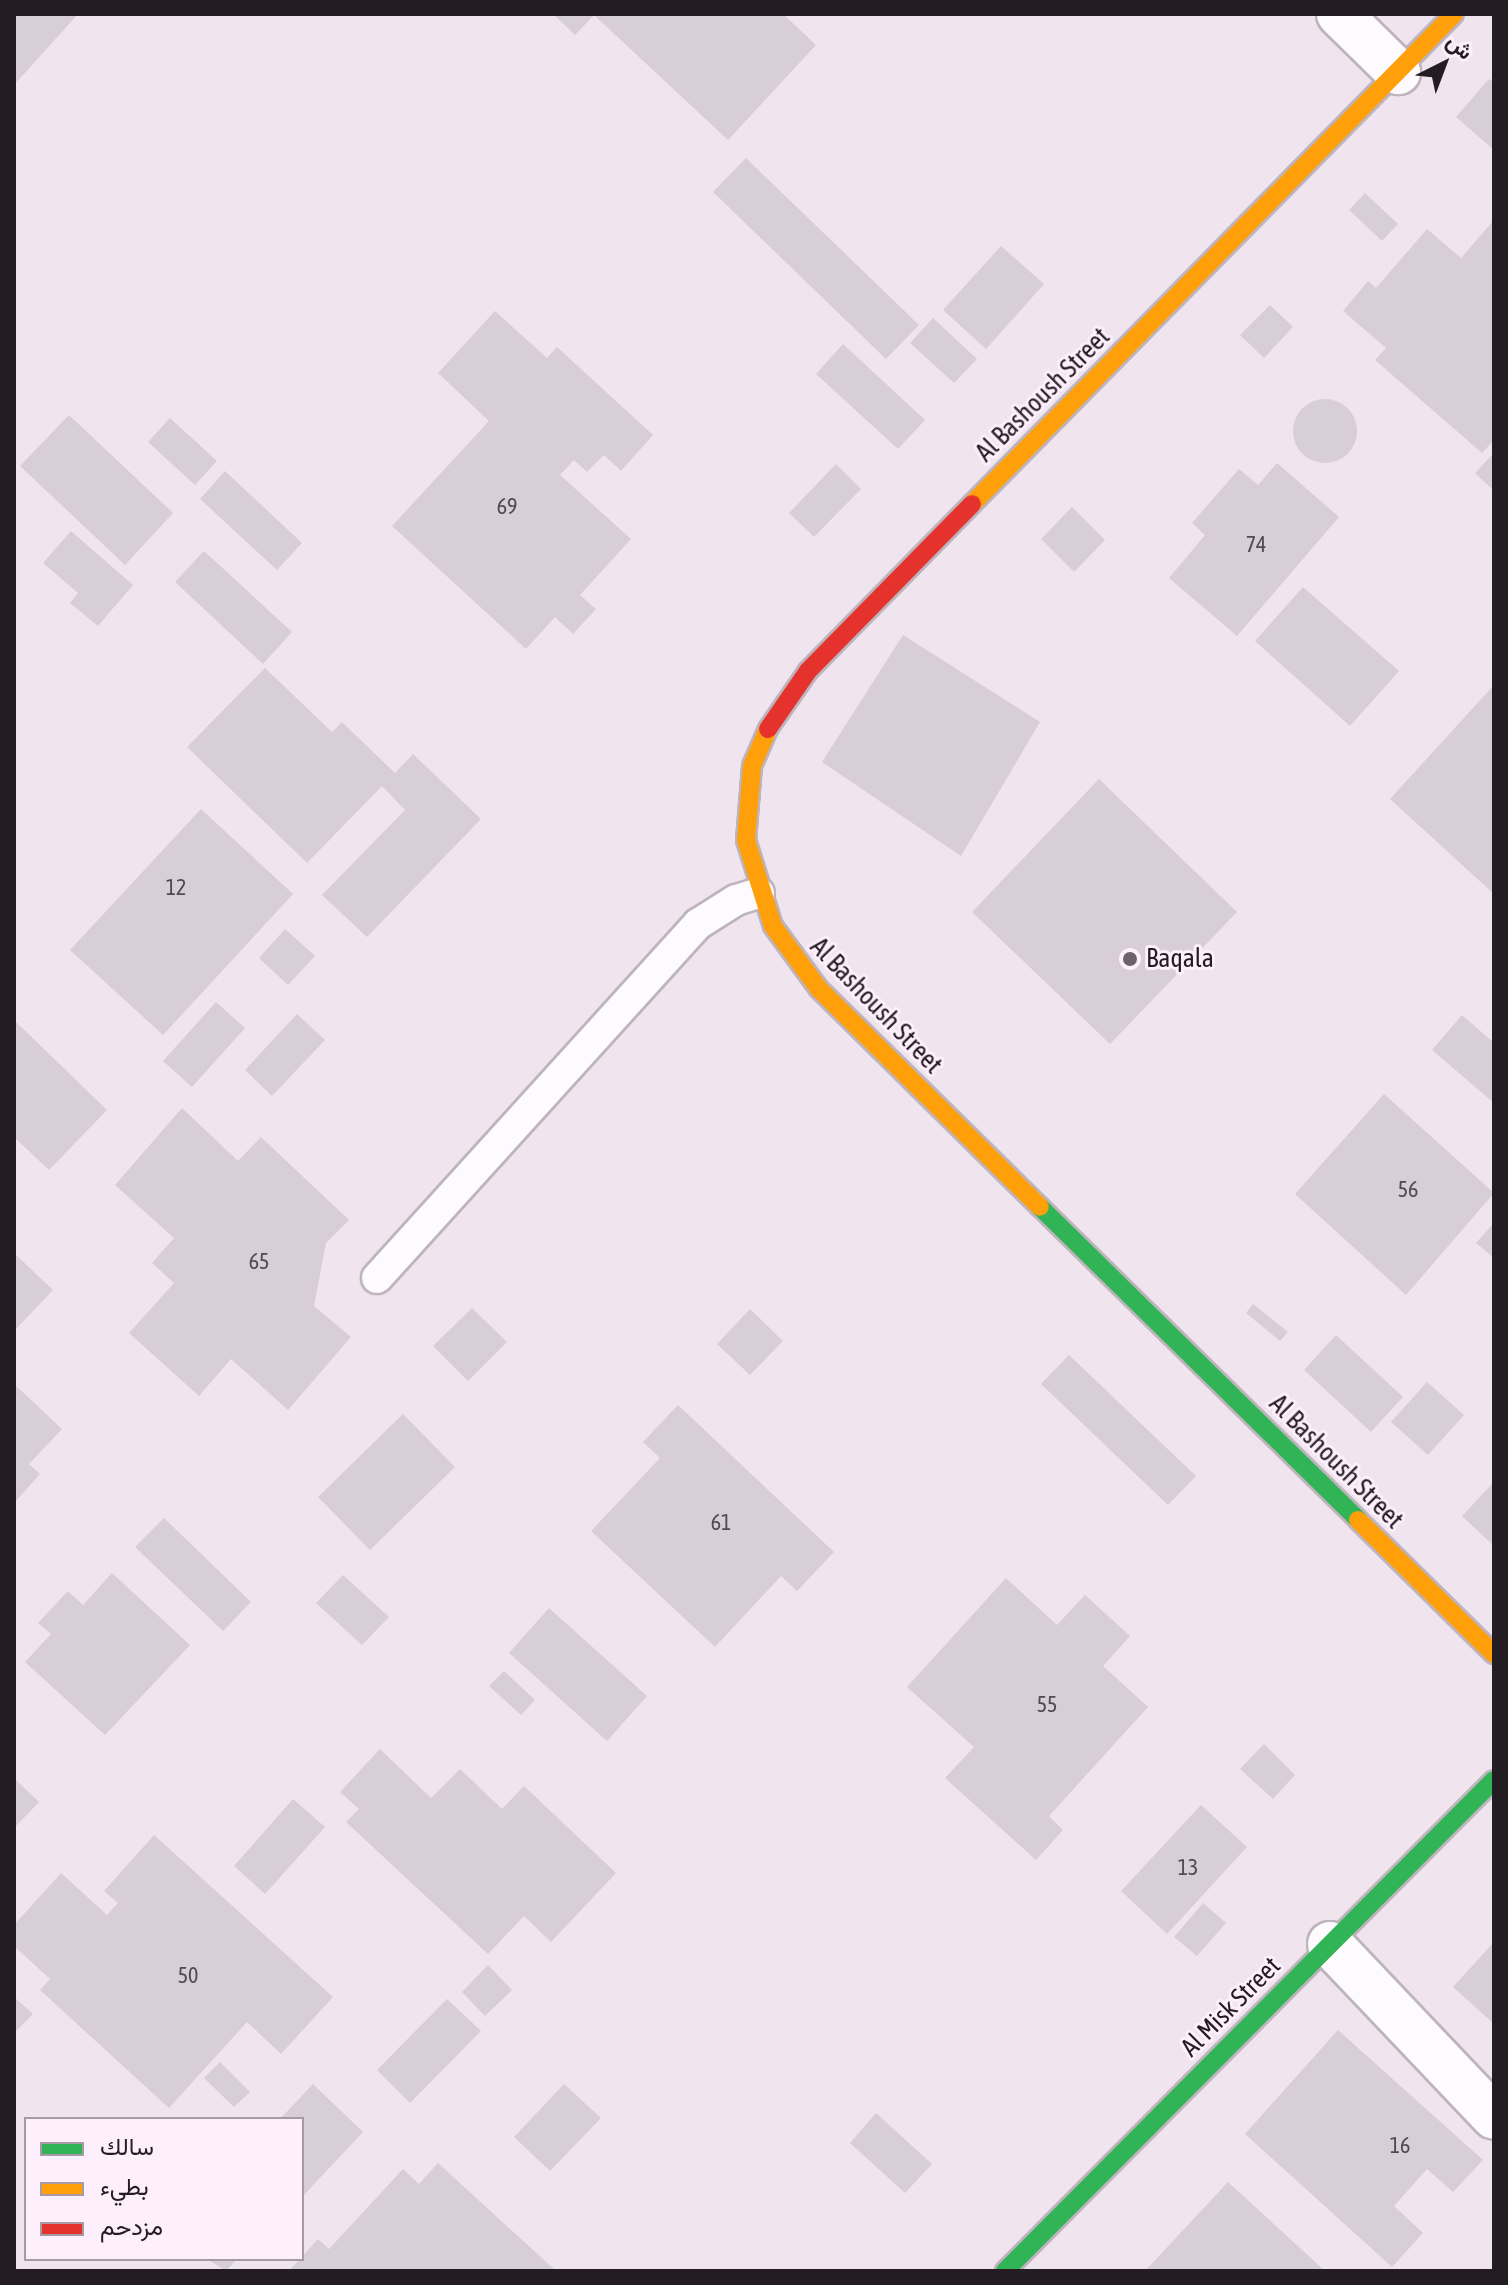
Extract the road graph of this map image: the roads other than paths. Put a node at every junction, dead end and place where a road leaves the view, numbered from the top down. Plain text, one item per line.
1 (1339, 14) edge
2 (1454, 14) edge
3 (1398, 72) junction
4 (759, 893) junction
5 (377, 1278) dead end
6 (1494, 1654) edge
7 (1494, 1780) edge
8 (1330, 1944) junction
9 (1494, 2117) edge
10 (1005, 2271) edge

1 - 3 street
2 - 3 street, Al Bashoush Street
3 - 4 street, Al Bashoush Street
4 - 5 lane
4 - 6 street, Al Bashoush Street
7 - 8 street, Al Misk Street
8 - 9 street
8 - 10 street, Al Misk Street

